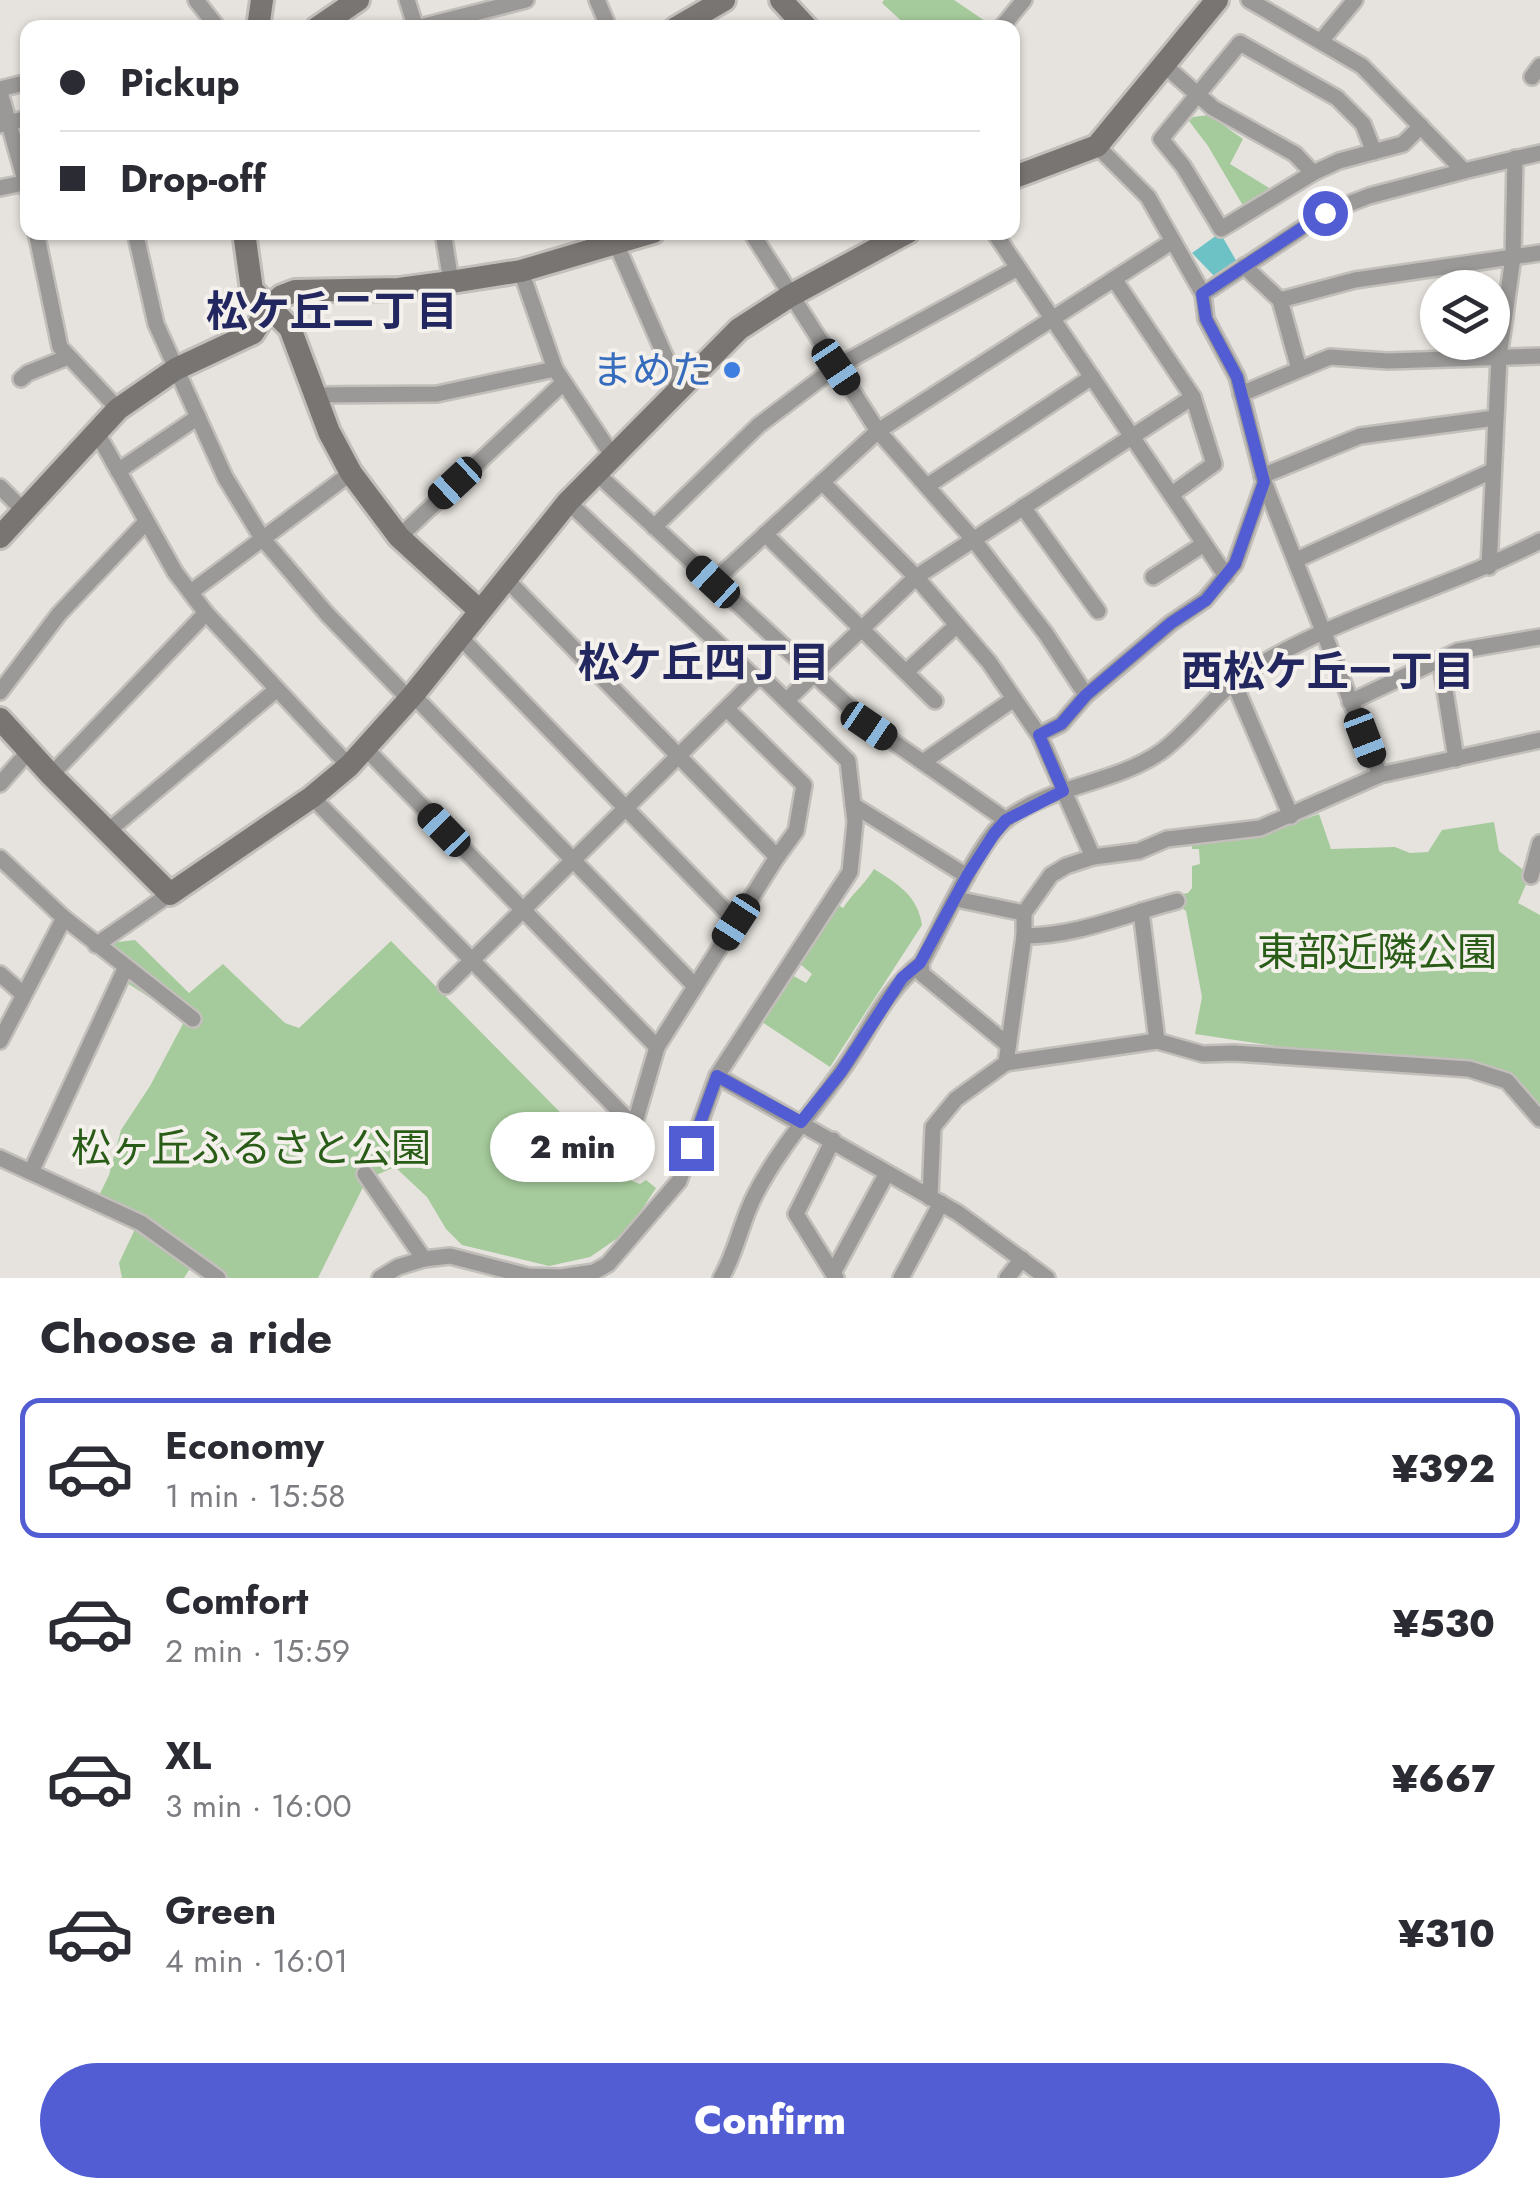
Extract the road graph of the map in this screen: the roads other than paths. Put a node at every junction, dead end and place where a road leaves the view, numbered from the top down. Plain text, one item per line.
1 (196, 0) edge
2 (358, 0) edge
3 (526, 0) edge
4 (724, 0) edge
5 (781, 0) edge
6 (1024, 0) edge
7 (1217, 0) edge
8 (1249, 0) edge
9 (1355, 0) edge
10 (212, 20) edge
11 (330, 20) edge
12 (447, 20) edge
13 (690, 20) edge
14 (800, 20) edge
15 (1008, 20) edge
16 (1321, 41) junction
17 (1162, 64) junction
18 (0, 91) edge
19 (1197, 94) junction
20 (4, 124) edge
21 (1421, 126) junction
22 (1097, 146) junction
23 (1374, 152) junction
24 (1540, 153) edge
25 (1514, 158) junction
26 (20, 166) edge
27 (1464, 171) junction
28 (1312, 173) junction
29 (1020, 175) edge
30 (38, 240) edge
31 (137, 240) edge
32 (245, 240) edge
33 (444, 240) edge
34 (610, 240) edge
35 (613, 240) edge
36 (755, 240) edge
37 (893, 240) edge
38 (999, 240) edge
39 (1173, 241) junction
40 (1540, 254) edge
41 (1513, 257) junction
42 (1244, 266) junction
43 (1018, 268) junction
44 (521, 271) junction
45 (1510, 278) edge
46 (1114, 280) junction
47 (451, 282) junction
48 (1202, 294) junction
49 (790, 296) junction
50 (1280, 300) junction
51 (270, 307) junction
52 (1053, 319) junction
53 (1540, 356) edge
54 (68, 357) junction
55 (1510, 357) edge
56 (1420, 360) edge
57 (1499, 360) edge
58 (836, 367) junction
59 (176, 369) junction
60 (1298, 369) junction
61 (558, 377) junction
62 (1092, 377) junction
63 (22, 379) dead end
64 (679, 388) junction
65 (1240, 394) junction
66 (313, 395) junction
67 (1193, 397) junction
68 (118, 410) junction
69 (198, 417) junction
70 (1496, 418) junction
71 (96, 431) junction
72 (878, 431) junction
73 (1132, 435) junction
74 (604, 464) junction
75 (118, 471) junction
76 (1492, 471) junction
77 (351, 473) junction
78 (1263, 478) junction
79 (822, 482) junction
80 (926, 486) junction
81 (0, 487) edge
82 (1172, 494) junction
83 (568, 502) junction
84 (1023, 507) junction
85 (24, 511) junction
86 (146, 522) junction
87 (654, 527) junction
88 (765, 534) junction
89 (0, 537) edge
90 (399, 537) junction
91 (262, 538) junction
92 (973, 539) junction
93 (1540, 541) edge
94 (1204, 544) junction
95 (1296, 560) junction
96 (1489, 567) junction
97 (1152, 576) dead end
98 (1226, 576) junction
99 (916, 577) junction
100 (505, 578) junction
101 (713, 582) junction
102 (191, 592) junction
103 (480, 611) junction
104 (206, 612) junction
105 (1098, 612) dead end
106 (957, 626) junction
107 (861, 628) junction
108 (1323, 632) junction
109 (458, 636) junction
110 (1540, 637) edge
111 (1440, 659) junction
112 (906, 672) junction
113 (812, 674) junction
114 (756, 680) junction
115 (1234, 684) junction
116 (276, 690) junction
117 (0, 692) edge
118 (1086, 695) junction
119 (411, 697) junction
120 (1014, 699) junction
121 (787, 700) junction
122 (935, 701) dead end
123 (1350, 702) junction
124 (728, 710) junction
125 (0, 718) edge
126 (1039, 735) junction
127 (1539, 737) edge
128 (366, 749) junction
129 (29, 751) junction
130 (680, 757) junction
131 (1456, 759) junction
132 (923, 762) junction
133 (348, 766) junction
134 (51, 775) junction
135 (1380, 775) junction
136 (0, 784) edge
137 (1063, 791) junction
138 (312, 797) junction
139 (854, 805) junction
140 (625, 809) junction
141 (1291, 816) junction
142 (1006, 820) junction
143 (108, 832) junction
144 (1540, 843) edge
145 (776, 856) junction
146 (1092, 857) junction
147 (0, 858) edge
148 (572, 861) junction
149 (967, 876) junction
150 (1531, 876) dead end
151 (170, 894) junction
152 (956, 900) junction
153 (1178, 901) dead end
154 (522, 910) junction
155 (1141, 910) junction
156 (1024, 913) junction
157 (64, 918) junction
158 (736, 922) junction
159 (1024, 936) junction
160 (96, 945) junction
161 (472, 961) junction
162 (920, 963) junction
163 (125, 968) junction
164 (0, 974) edge
165 (446, 986) dead end
166 (695, 986) junction
167 (22, 994) junction
168 (193, 1019) dead end
169 (0, 1041) edge
170 (1158, 1041) junction
171 (1007, 1044) junction
172 (657, 1047) junction
173 (1006, 1062) junction
174 (717, 1076) junction
175 (1540, 1119) edge
176 (801, 1122) junction
177 (833, 1140) junction
178 (0, 1158) edge
179 (31, 1172) junction
180 (887, 1173) junction
181 (366, 1174) dead end
182 (936, 1201) junction
183 (424, 1258) junction
184 (1022, 1260) junction
185 (594, 1273) edge
186 (834, 1275) edge
187 (528, 1277) edge
188 (218, 1278) edge
189 (380, 1278) edge
190 (619, 1278) edge
191 (721, 1278) edge
192 (902, 1278) edge
193 (1007, 1278) edge
194 (1047, 1278) edge

1 - 10 street
2 - 11 street
3 - 12 street
4 - 13 street
5 - 14 street
6 - 15 street
7 - 17 street
8 - 16 street
9 - 16 street
16 - 21 street
17 - 19 street
17 - 22 street
18 - 20 street
19 - 23 street
19 - 28 street
19 - 28 street
20 - 26 street
21 - 23 street
21 - 27 street
22 - 29 street
22 - 39 street
23 - 28 street
24 - 25 street
25 - 27 street
25 - 41 street
27 - 42 street
30 - 54 street
31 - 59 street
32 - 51 street
33 - 47 street
34 - 44 street
35 - 64 street
36 - 49 street
37 - 49 street
38 - 43 street
39 - 46 street
39 - 48 street
40 - 41 street
41 - 45 street
41 - 50 street
42 - 48 street
42 - 50 street
43 - 52 street
43 - 58 street
44 - 47 street
44 - 61 street
46 - 52 street
46 - 67 street
47 - 51 street
48 - 65 street
49 - 58 street
49 - 64 street
50 - 60 street
51 - 59 street
51 - 66 street
52 - 62 street
52 - 72 street
53 - 55 street
54 - 63 street
54 - 68 street
56 - 60 street
57 - 70 street
58 - 72 street
58 - 87 street
59 - 68 street
59 - 69 street
60 - 65 street
61 - 66 street
61 - 74 street
61 - 90 street
62 - 73 street
62 - 80 street
64 - 74 street
65 - 78 street
66 - 77 street
67 - 73 street
67 - 82 street
68 - 71 street
69 - 75 street
69 - 91 street
70 - 76 street
70 - 78 street
71 - 75 street
71 - 85 street
72 - 79 street
72 - 80 street
73 - 82 street
73 - 84 street
74 - 83 street
74 - 87 street
75 - 86 street
76 - 95 street
76 - 96 street
77 - 90 street
77 - 91 street
78 - 95 street
78 - 98 street
79 - 88 street
79 - 99 street
80 - 92 street
81 - 85 street
82 - 94 street
83 - 100 street
83 - 114 street
84 - 92 street
84 - 105 street
85 - 89 street
86 - 102 street
86 - 117 street
87 - 101 street
88 - 101 street
88 - 107 street
90 - 103 street
91 - 102 street
91 - 119 street
92 - 99 street
92 - 118 street
93 - 96 street
94 - 97 street
94 - 98 street
95 - 108 street
96 - 108 street
98 - 118 street
99 - 106 street
99 - 107 street
100 - 103 street
100 - 130 street
101 - 113 street
102 - 104 street
103 - 109 street
104 - 116 street
104 - 134 street
106 - 112 street
106 - 120 street
107 - 112 street
107 - 113 street
108 - 115 street
108 - 123 street
109 - 119 street
109 - 140 street
110 - 111 street
111 - 123 street
111 - 131 street
112 - 122 street
113 - 121 street
113 - 132 street
114 - 121 street
114 - 124 street
115 - 137 street
115 - 141 street
116 - 133 street
116 - 143 street
118 - 126 street
119 - 128 street
119 - 148 street
120 - 126 street
120 - 132 street
121 - 139 street
123 - 135 street
124 - 130 street
124 - 145 street
125 - 129 street
126 - 137 street
127 - 131 street
128 - 133 street
128 - 154 street
129 - 134 street
129 - 136 street
130 - 140 street
130 - 145 street
131 - 135 street
132 - 142 street
133 - 138 street
134 - 143 street
135 - 141 street
137 - 142 street
137 - 146 street
138 - 151 street
138 - 161 street
139 - 149 street
139 - 174 street
140 - 148 street
140 - 158 street
141 - 146 street
142 - 149 street
143 - 151 street
144 - 150 street
145 - 158 street
146 - 156 street
147 - 157 street
148 - 154 street
148 - 166 street
149 - 152 street
151 - 160 street
152 - 156 street
152 - 162 street
153 - 155 street
154 - 161 street
154 - 172 street
155 - 159 street
155 - 170 street
156 - 159 street
157 - 160 street
157 - 167 street
158 - 166 street
159 - 171 street
160 - 163 street
161 - 165 street
161 - 172 street
162 - 171 street
162 - 176 street
163 - 168 street
163 - 179 street
164 - 167 street
166 - 172 street
167 - 169 street
170 - 173 street
170 - 175 street
171 - 173 street
173 - 182 street
174 - 176 street
174 - 185 street
176 - 177 street
176 - 191 street
177 - 180 street
177 - 186 street
178 - 179 street
179 - 188 street
180 - 182 street
180 - 186 street
181 - 183 street
182 - 184 street
182 - 192 street
183 - 187 street
183 - 189 street
184 - 193 street
184 - 194 street
185 - 187 street
185 - 190 street

